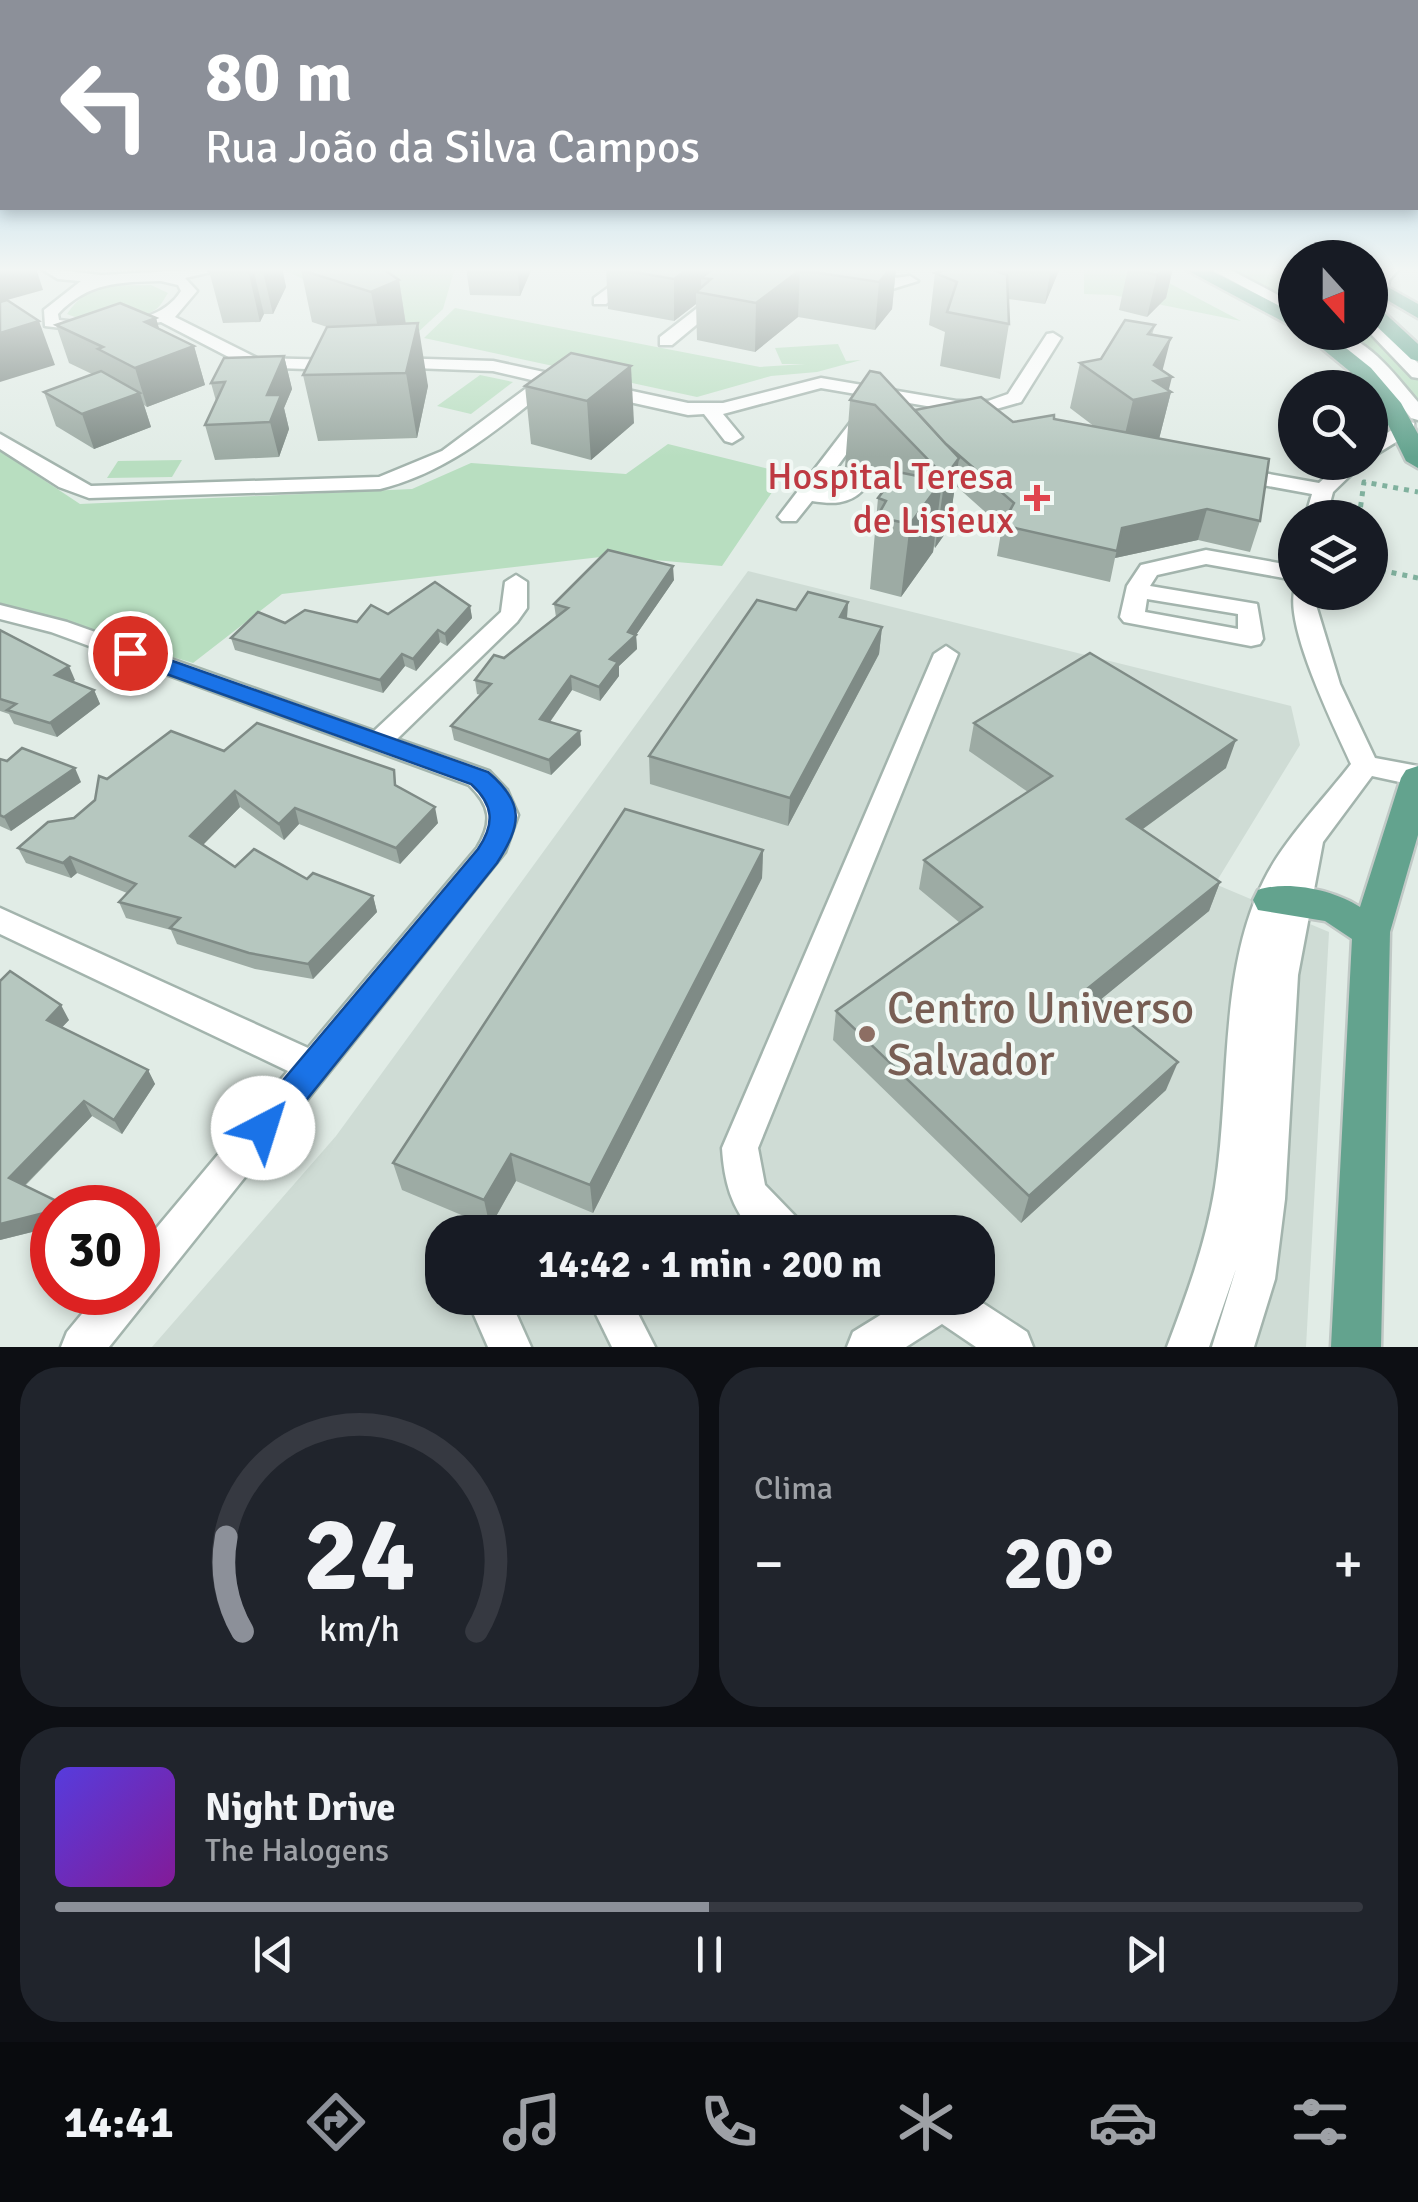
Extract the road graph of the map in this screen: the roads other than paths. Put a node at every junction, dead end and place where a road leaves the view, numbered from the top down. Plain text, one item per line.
1 (190, 331) edge
2 (678, 331) edge
3 (1393, 331) edge
4 (1053, 338) dead end
5 (666, 340) dead end
6 (1388, 342) edge
7 (1335, 350) edge
8 (1356, 350) edge
9 (1418, 354) edge
10 (1418, 373) edge
11 (549, 379) junction
12 (883, 393) junction
13 (710, 410) junction
14 (1412, 421) edge
15 (732, 436) dead end
16 (1388, 439) edge
17 (0, 440) edge
18 (1418, 461) edge
19 (1206, 469) edge
20 (820, 474) junction
21 (1334, 480) edge
22 (1323, 490) junction
23 (806, 494) junction
24 (1320, 500) edge
25 (789, 518) dead end
26 (1278, 570) edge
27 (516, 582) dead end
28 (1137, 591) junction
29 (1305, 610) edge
30 (0, 612) edge
31 (946, 654) dead end
32 (378, 742) junction
33 (1364, 765) junction
34 (1418, 777) edge
35 (1284, 900) junction
36 (0, 920) edge
37 (1372, 932) junction
38 (314, 1067) junction
39 (761, 1215) edge
40 (160, 1253) edge
41 (109, 1315) edge
42 (617, 1315) edge
43 (916, 1315) edge
44 (966, 1315) edge
45 (871, 1346) edge
46 (82, 1347) edge
47 (634, 1347) edge
48 (1012, 1347) edge
49 (1188, 1347) edge
50 (1233, 1347) edge
51 (1356, 1347) edge

1 - 11 street
2 - 5 street
3 - 9 main road
4 - 12 street
6 - 10 street
7 - 14 main road
8 - 14 street
11 - 13 street
11 - 17 street
12 - 13 street
12 - 20 street
13 - 15 street
14 - 16 street
14 - 18 main road
19 - 22 street
20 - 23 street
20 - 23 street
21 - 22 street
22 - 24 street
23 - 25 street
26 - 28 street
27 - 32 street
28 - 28 street
29 - 33 street
30 - 32 street
31 - 39 street
32 - 38 street
33 - 34 street
33 - 35 street
34 - 37 main road
35 - 37 main road
35 - 49 street
35 - 50 street
36 - 38 street
37 - 51 main road
38 - 40 street
41 - 46 street
42 - 47 street
43 - 45 street
44 - 48 street

